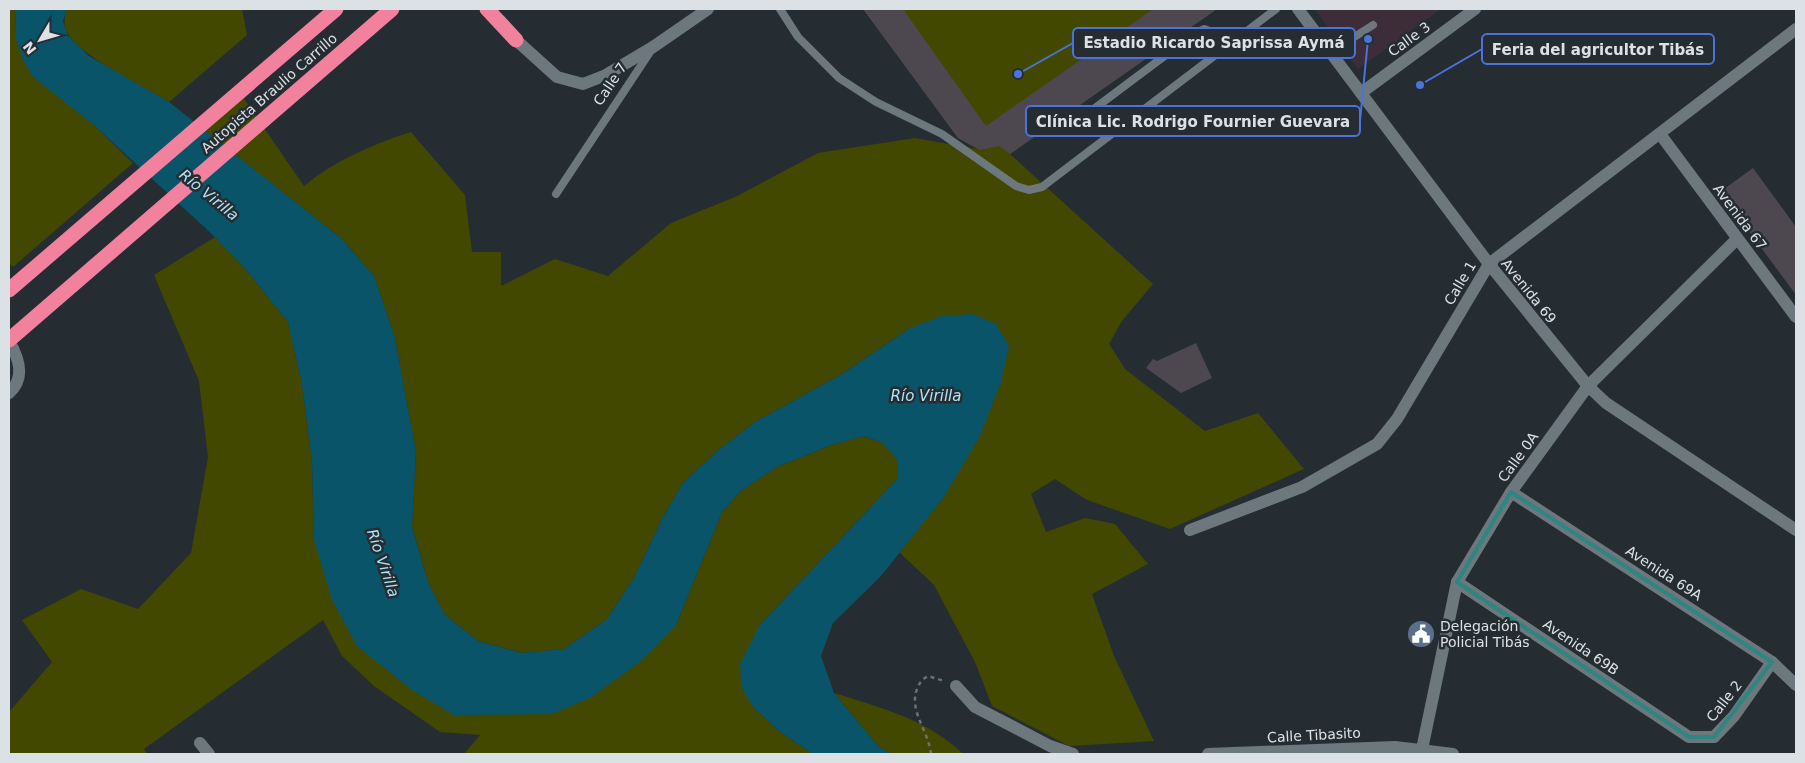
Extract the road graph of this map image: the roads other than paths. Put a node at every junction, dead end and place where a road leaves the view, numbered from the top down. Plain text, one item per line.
1 (336, 9) edge
2 (392, 9) edge
3 (487, 9) edge
4 (500, 9) edge
5 (708, 9) edge
6 (780, 9) edge
7 (1276, 9) edge
8 (1298, 9) edge
9 (1475, 9) edge
10 (1373, 25) dead end
11 (1796, 29) edge
12 (516, 40) junction
13 (1229, 44) junction
14 (653, 47) junction
15 (1330, 52) junction
16 (1361, 93) junction
17 (1071, 126) dead end
18 (1660, 134) junction
19 (556, 194) dead end
20 (1737, 239) junction
21 (1489, 264) junction
22 (9, 290) edge
23 (1792, 302) edge
24 (1796, 317) edge
25 (9, 340) edge
26 (1588, 386) junction
27 (9, 393) edge
28 (1511, 492) junction
29 (1190, 530) dead end
30 (1796, 530) edge
31 (1457, 582) junction
32 (1772, 662) junction
33 (1796, 685) edge
34 (956, 686) road end
35 (1689, 737) joint
36 (200, 744) dead end
37 (1421, 752) edge
38 (209, 754) edge
39 (1072, 754) edge
40 (1208, 754) edge
41 (1453, 754) edge

1 - 22 highway, Autopista Braulio Carrillo
2 - 25 highway, Autopista Braulio Carrillo
3 - 12 highway
4 - 12 highway
5 - 14 street, Calle 7
6 - 13 lane
7 - 13 lane
8 - 15 street, Avenida 69
9 - 16 street, Calle 3
10 - 15 lane
11 - 18 street, Calle 1
12 - 14 street
13 - 17 lane
14 - 19 lane, Calle 7
15 - 16 street, Avenida 69
16 - 21 street, Avenida 69
18 - 20 street, Avenida 67
18 - 21 street, Calle 1
20 - 23 street, Avenida 67
20 - 26 street, Calle 0A
21 - 26 street, Avenida 69
21 - 29 street, Calle 1
23 - 24 street, Avenida 67
25 - 27 street
26 - 28 street, Calle 0A
26 - 30 street, Avenida 69
28 - 31 street, Calle 0A
28 - 32 street, Avenida 69A
31 - 35 street, Avenida 69B
31 - 37 street, Calle 0A
32 - 33 street, Avenida 69A
32 - 35 street, Calle 2
34 - 39 street
36 - 38 street
37 - 40 street, Calle Tibasito
37 - 41 street, Calle Tibasito

